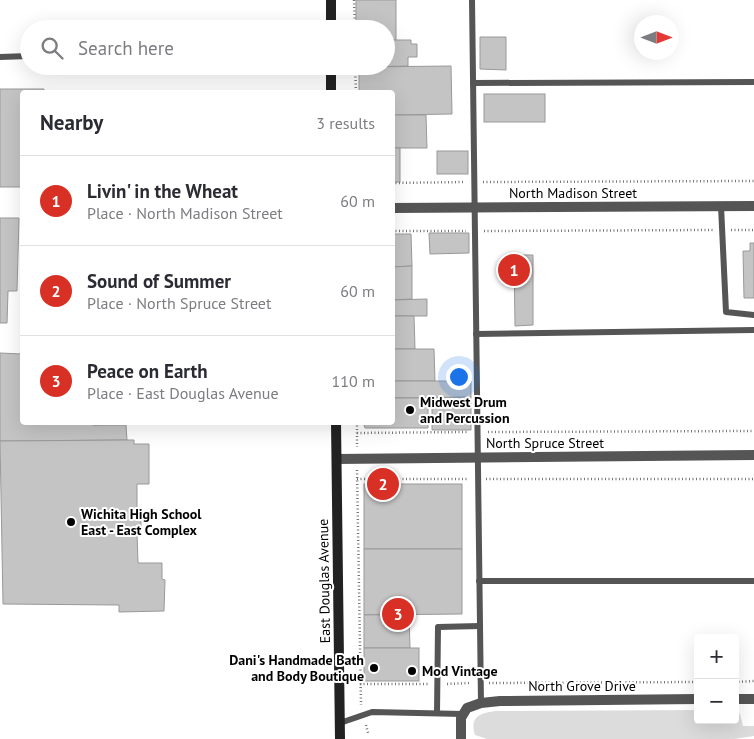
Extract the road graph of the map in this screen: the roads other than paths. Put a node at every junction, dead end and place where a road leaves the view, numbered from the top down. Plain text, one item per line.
1 (331, 0) edge
2 (472, 0) edge
3 (331, 20) edge
4 (20, 56) edge
5 (0, 57) edge
6 (331, 75) edge
7 (754, 82) edge
8 (473, 83) junction
9 (332, 90) edge
10 (720, 206) junction
11 (754, 206) edge
12 (474, 207) junction
13 (395, 208) edge
14 (754, 315) edge
15 (754, 330) edge
16 (476, 334) junction
17 (336, 425) edge
18 (754, 455) edge
19 (478, 457) junction
20 (337, 459) junction
21 (480, 581) junction
22 (754, 581) edge
23 (480, 626) junction
24 (694, 699) edge
25 (739, 699) edge
26 (754, 699) edge
27 (481, 703) junction
28 (465, 711) junction
29 (437, 713) junction
30 (340, 723) junction
31 (340, 739) edge
32 (461, 739) edge

1 - 3 main road
2 - 8 lane
4 - 5 lane
6 - 9 main road
7 - 8 lane
8 - 12 lane
10 - 11 street, North Madison Street
10 - 12 street, North Madison Street
10 - 14 lane
12 - 13 street, North Madison Street
12 - 16 lane
15 - 16 lane
16 - 19 lane
17 - 20 main road, East Douglas Avenue
18 - 19 street, North Spruce Street
19 - 20 street, North Spruce Street
19 - 21 lane
20 - 30 main road, East Douglas Avenue
21 - 22 lane
21 - 23 lane
23 - 27 lane
23 - 29 lane
24 - 27 street, North Grove Drive
25 - 26 street
27 - 28 street, North Grove Drive
28 - 29 lane
28 - 32 street
29 - 30 lane
30 - 31 main road, East Douglas Avenue

